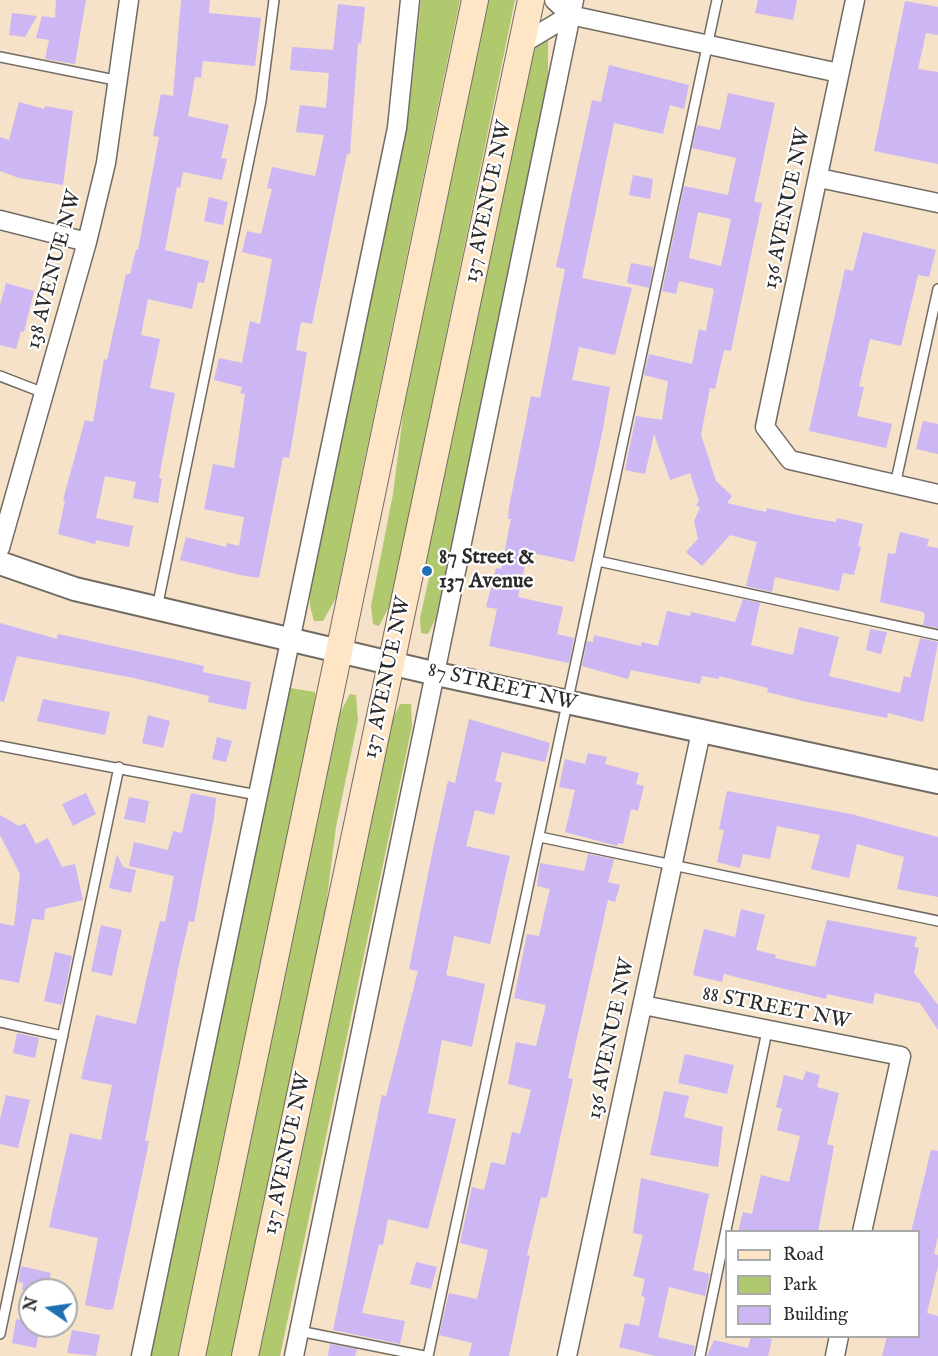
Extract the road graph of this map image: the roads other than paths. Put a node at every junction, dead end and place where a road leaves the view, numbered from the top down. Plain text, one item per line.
1 (129, 0) edge
2 (274, 0) edge
3 (410, 0) edge
4 (475, 0) edge
5 (531, 0) edge
6 (555, 0) edge
7 (717, 0) edge
8 (855, 0) edge
9 (572, 8) edge
10 (522, 44) junction
11 (708, 44) junction
12 (0, 57) edge
13 (839, 74) junction
14 (120, 81) junction
15 (819, 178) junction
16 (938, 203) edge
17 (0, 220) edge
18 (87, 242) junction
19 (938, 289) edge
20 (926, 346) junction
21 (938, 348) edge
22 (0, 376) edge
23 (44, 393) junction
24 (895, 485) junction
25 (938, 494) edge
26 (0, 548) edge
27 (598, 561) junction
28 (0, 563) edge
29 (157, 608) junction
30 (938, 635) edge
31 (291, 639) junction
32 (340, 651) junction
33 (392, 663) junction
34 (436, 674) junction
35 (567, 703) junction
36 (701, 732) junction
37 (0, 746) edge
38 (118, 766) junction
39 (938, 782) edge
40 (257, 795) junction
41 (540, 837) junction
42 (674, 863) junction
43 (938, 921) edge
44 (643, 1005) junction
45 (0, 1022) edge
46 (767, 1031) junction
47 (63, 1036) junction
48 (726, 1230) edge
49 (862, 1230) edge
50 (725, 1235) edge
51 (299, 1331) junction
52 (0, 1334) edge
53 (839, 1338) edge
54 (141, 1356) edge
55 (192, 1356) edge
56 (245, 1356) edge
57 (294, 1356) edge
58 (426, 1356) edge
59 (567, 1356) edge
60 (700, 1356) edge
61 (835, 1356) edge

1 - 14 street, 138 AVENUE NW
2 - 29 lane
3 - 31 street
4 - 32 main road
5 - 10 main road, 137 AVENUE NW
6 - 9 street
7 - 11 lane
8 - 13 street, 136 AVENUE NW
9 - 10 street
9 - 11 street
9 - 34 street, 137 AVENUE NW
10 - 33 main road, 137 AVENUE NW
11 - 13 street
11 - 27 lane
12 - 14 lane
13 - 15 street, 136 AVENUE NW
14 - 18 street, 138 AVENUE NW
15 - 16 street
15 - 24 street, 136 AVENUE NW
17 - 18 street
18 - 23 street, 138 AVENUE NW
19 - 20 lane
20 - 21 lane
20 - 24 lane
22 - 23 lane
23 - 26 street, 138 AVENUE NW
24 - 25 street
27 - 30 lane
27 - 35 lane
28 - 29 street, 87 STREET NW
29 - 31 street, 87 STREET NW
31 - 32 street, 87 STREET NW
31 - 40 street
32 - 33 street, 87 STREET NW
32 - 55 main road
33 - 34 street, 87 STREET NW
33 - 56 main road, 137 AVENUE NW
34 - 35 street, 87 STREET NW
34 - 51 street, 137 AVENUE NW
35 - 36 street, 87 STREET NW
35 - 41 lane
36 - 39 street, 87 STREET NW
36 - 42 street, 136 AVENUE NW
37 - 38 lane
38 - 40 lane
38 - 47 lane
40 - 54 street
41 - 42 lane
41 - 58 lane
42 - 43 lane
42 - 44 street, 136 AVENUE NW
44 - 46 street, 88 STREET NW
44 - 59 street, 136 AVENUE NW
45 - 47 lane
46 - 48 lane
46 - 49 street, 88 STREET NW
47 - 52 lane
50 - 60 lane
51 - 57 street, 137 AVENUE NW
51 - 58 lane
53 - 61 street

